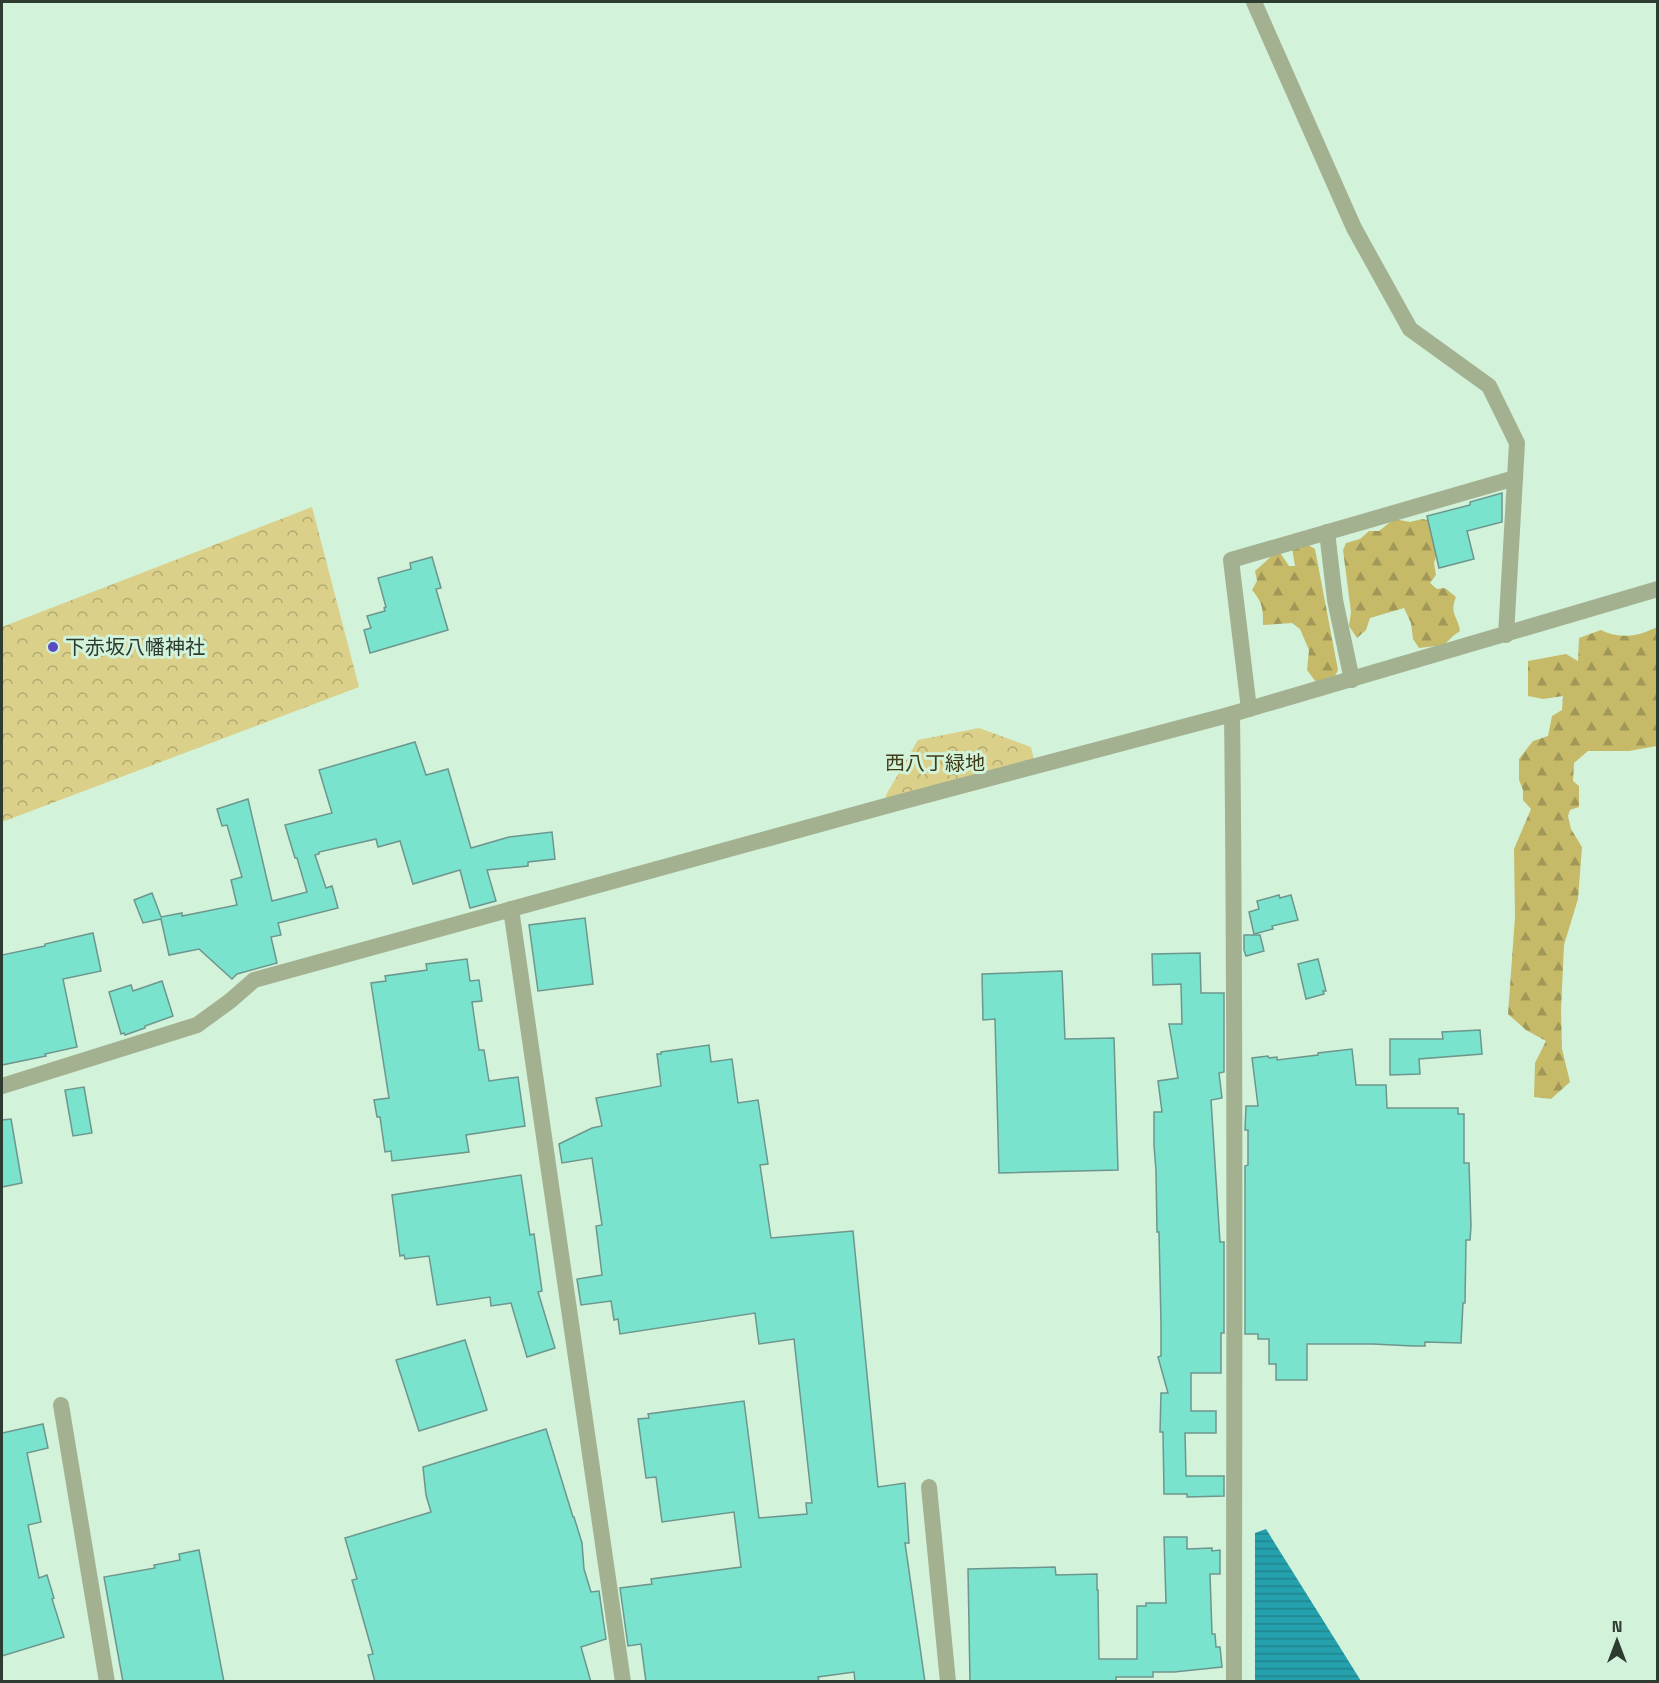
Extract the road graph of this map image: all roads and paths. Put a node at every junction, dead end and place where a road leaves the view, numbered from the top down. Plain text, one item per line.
1 (1254, 2) edge
2 (1515, 478) junction
3 (1327, 532) junction
4 (1658, 589) edge
5 (1506, 635) junction
6 (1352, 680) junction
7 (1249, 710) junction
8 (1232, 714) junction
9 (511, 909) junction
10 (2, 1086) edge
11 (61, 1405) dead end
12 (929, 1487) dead end
13 (107, 1682) edge
14 (623, 1682) edge
15 (948, 1682) edge
16 (1234, 1682) edge

1 - 2 street
2 - 3 street
2 - 5 street
3 - 6 street
3 - 7 street
4 - 5 street
5 - 6 street
6 - 7 street
7 - 8 street
8 - 9 street
8 - 16 street
9 - 10 street
9 - 14 street
11 - 13 street
12 - 15 street

